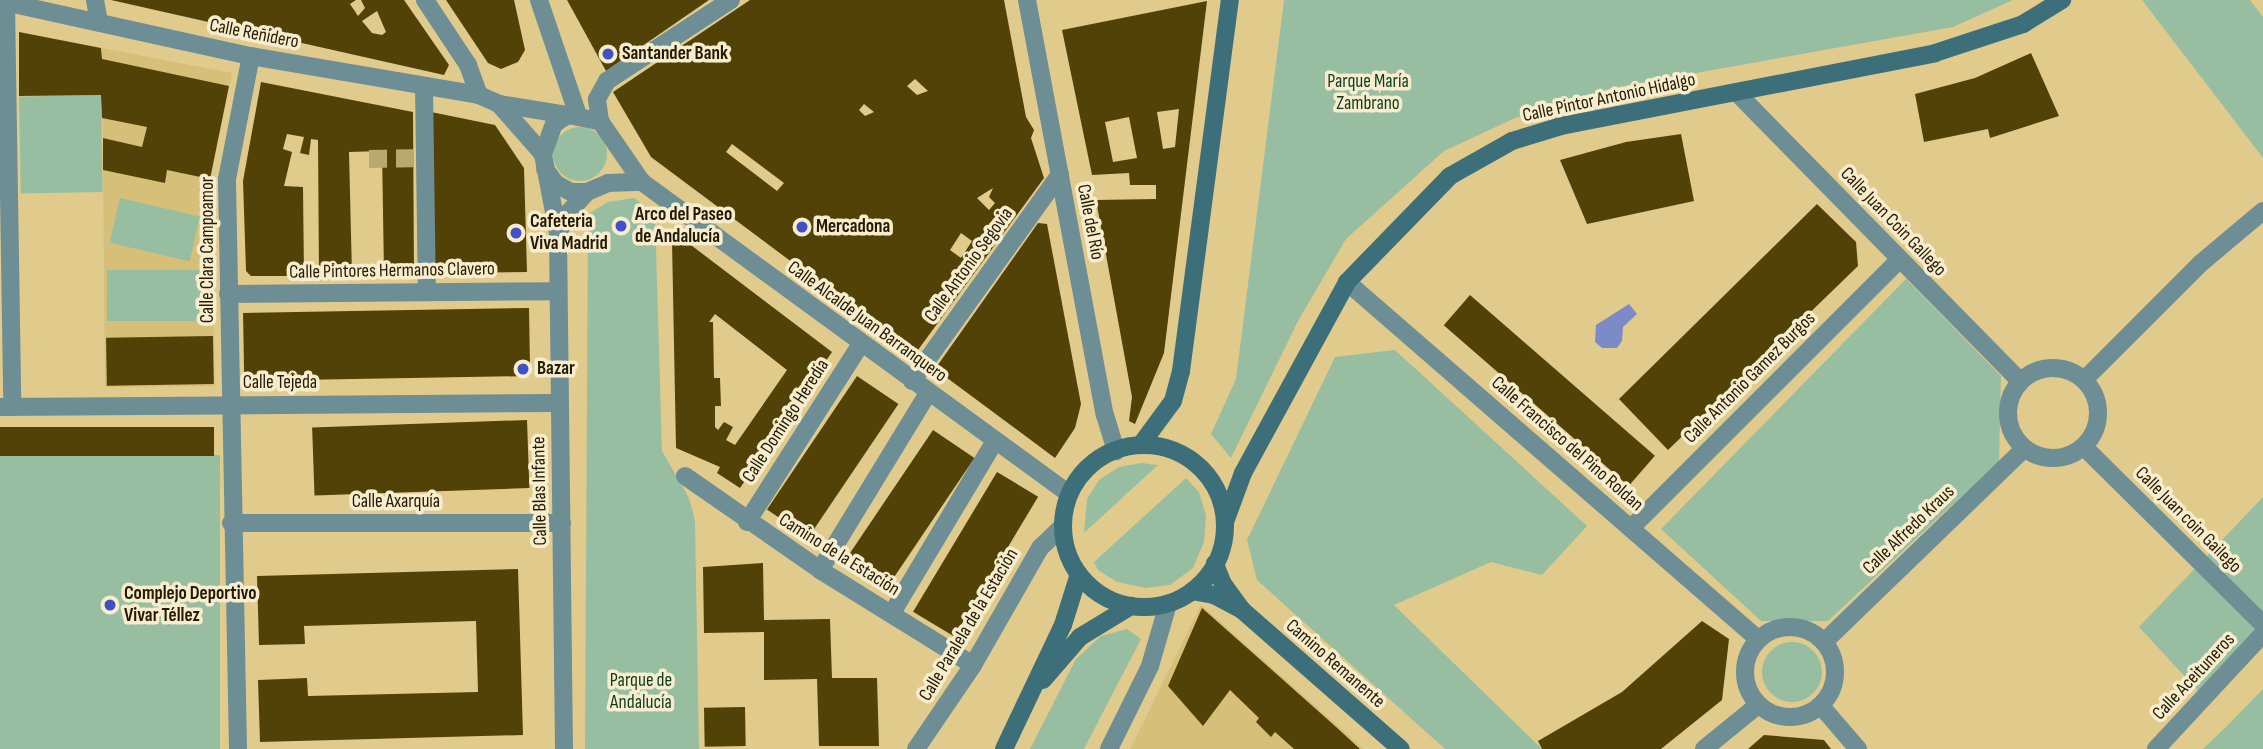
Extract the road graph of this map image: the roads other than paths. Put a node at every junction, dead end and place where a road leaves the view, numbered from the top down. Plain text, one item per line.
1 (95, 0) edge
2 (425, 0) edge
3 (539, 0) edge
4 (731, 0) edge
5 (1027, 0) edge
6 (1230, 0) edge
7 (2062, 0) edge
8 (3, 2) edge
9 (99, 23) junction
10 (251, 56) junction
11 (424, 86) junction
12 (1737, 92) junction
13 (479, 94) junction
14 (4, 98) edge
15 (499, 104) junction
16 (573, 115) junction
17 (600, 121) junction
18 (619, 153) junction
19 (544, 161) junction
20 (1060, 174) junction
21 (642, 182) junction
22 (608, 183) junction
23 (587, 192) junction
24 (2263, 211) edge
25 (558, 233) junction
26 (1900, 258) junction
27 (1347, 282) junction
28 (427, 290) junction
29 (557, 291) junction
30 (228, 294) junction
31 (861, 344) junction
32 (2084, 380) junction
33 (912, 381) junction
34 (2020, 381) junction
35 (928, 393) junction
36 (559, 403) junction
37 (230, 404) junction
38 (6, 407) edge
39 (995, 441) junction
40 (1142, 443) junction
41 (2084, 447) junction
42 (2024, 449) junction
43 (1116, 451) junction
44 (685, 476) dead end
45 (1069, 494) junction
46 (747, 522) junction
47 (1225, 522) junction
48 (231, 523) junction
49 (562, 523) junction
50 (1062, 527) junction
51 (1631, 528) junction
52 (1215, 564) junction
53 (820, 570) junction
54 (1079, 575) junction
55 (1192, 591) junction
56 (1168, 604) junction
57 (1131, 606) junction
58 (1242, 610) junction
59 (892, 613) junction
60 (2263, 624) edge
61 (2263, 634) edge
62 (1758, 639) junction
63 (1824, 642) junction
64 (972, 665) junction
65 (1027, 699) junction
66 (1758, 705) junction
67 (1821, 706) junction
68 (239, 749) edge
69 (564, 749) edge
70 (916, 749) edge
71 (1004, 749) edge
72 (1109, 749) edge
73 (1401, 749) edge
74 (1704, 749) edge
75 (1858, 749) edge
76 (2156, 749) edge

1 - 9 street
2 - 13 street
3 - 16 street
4 - 17 street
5 - 20 street, Calle del Río
6 - 40 street
7 - 12 street, Calle Pintor Antonio Hidalgo
8 - 9 street, Calle Reñidero
8 - 14 street
9 - 10 street, Calle Reñidero
10 - 11 street, Calle Reñidero
10 - 30 street, Calle Clara Campoamor
11 - 13 street, Calle Reñidero
11 - 28 street
12 - 26 street, Calle Juan Coin Gallego
12 - 27 street, Calle Pintor Antonio Hidalgo
13 - 15 street, Calle Reñidero
14 - 38 street
15 - 16 street, Calle Reñidero
15 - 19 street, Calle Reñidero
16 - 17 street
16 - 19 street
17 - 18 street
18 - 21 street, Calle Alcalde Juan Barranquero
18 - 22 street
19 - 23 street
19 - 25 street, Calle Blas Infante
20 - 33 street, Calle Antonio Segovia
20 - 43 street, Calle del Río
21 - 22 street
21 - 31 street, Calle Alcalde Juan Barranquero
22 - 23 street
23 - 25 street
24 - 32 street
25 - 29 street, Calle Blas Infante
26 - 34 street, Calle Juan Coin Gallego
26 - 51 street, Calle Antonio Gamez Burgos
27 - 47 street, Calle Pintor Antonio Hidalgo
27 - 51 street, Calle Francisco del Pino Roldan
28 - 29 street, Calle Pintores Hermanos Clavero
28 - 30 street, Calle Pintores Hermanos Clavero
29 - 36 street, Calle Blas Infante
30 - 37 street, Calle Clara Campoamor
31 - 33 street, Calle Alcalde Juan Barranquero
31 - 46 street, Calle Domingo Heredia
32 - 34 street
32 - 41 street
33 - 35 street, Calle Alcalde Juan Barranquero
34 - 42 street
35 - 39 street, Calle Alcalde Juan Barranquero
35 - 53 street
36 - 37 street, Calle Tejeda
36 - 49 street, Calle Blas Infante
37 - 38 street, Calle Tejeda
37 - 48 street, Calle Clara Campoamor
39 - 45 street, Calle Alcalde Juan Barranquero
39 - 59 street
40 - 43 street
40 - 47 street
41 - 42 street
41 - 60 street, Calle Juan coin Gailego
42 - 63 street, Calle Alfredo Kraus
43 - 45 street
44 - 46 street, Camino de la Estación
45 - 50 street
46 - 53 street, Camino de la Estación
47 - 52 street
48 - 49 street, Calle Axarquía
48 - 68 street, Calle Clara Campoamor
49 - 69 street, Calle Blas Infante
50 - 54 street
50 - 64 street, Calle Paralela de la Estación
51 - 62 street, Calle Francisco del Pino Roldan
52 - 55 street
52 - 58 street, Camino Remanente
53 - 59 street, Camino de la Estación
54 - 57 street
54 - 65 street
55 - 56 street
55 - 58 street, Camino Remanente
56 - 57 street
56 - 72 street
57 - 65 street
58 - 73 street, Camino Remanente
59 - 64 street, Camino de la Estación
61 - 76 street, Calle Aceituneros
62 - 63 street
62 - 66 street
63 - 67 street
64 - 70 street, Calle Paralela de la Estación
65 - 71 street
66 - 67 street
66 - 74 street
67 - 75 street

